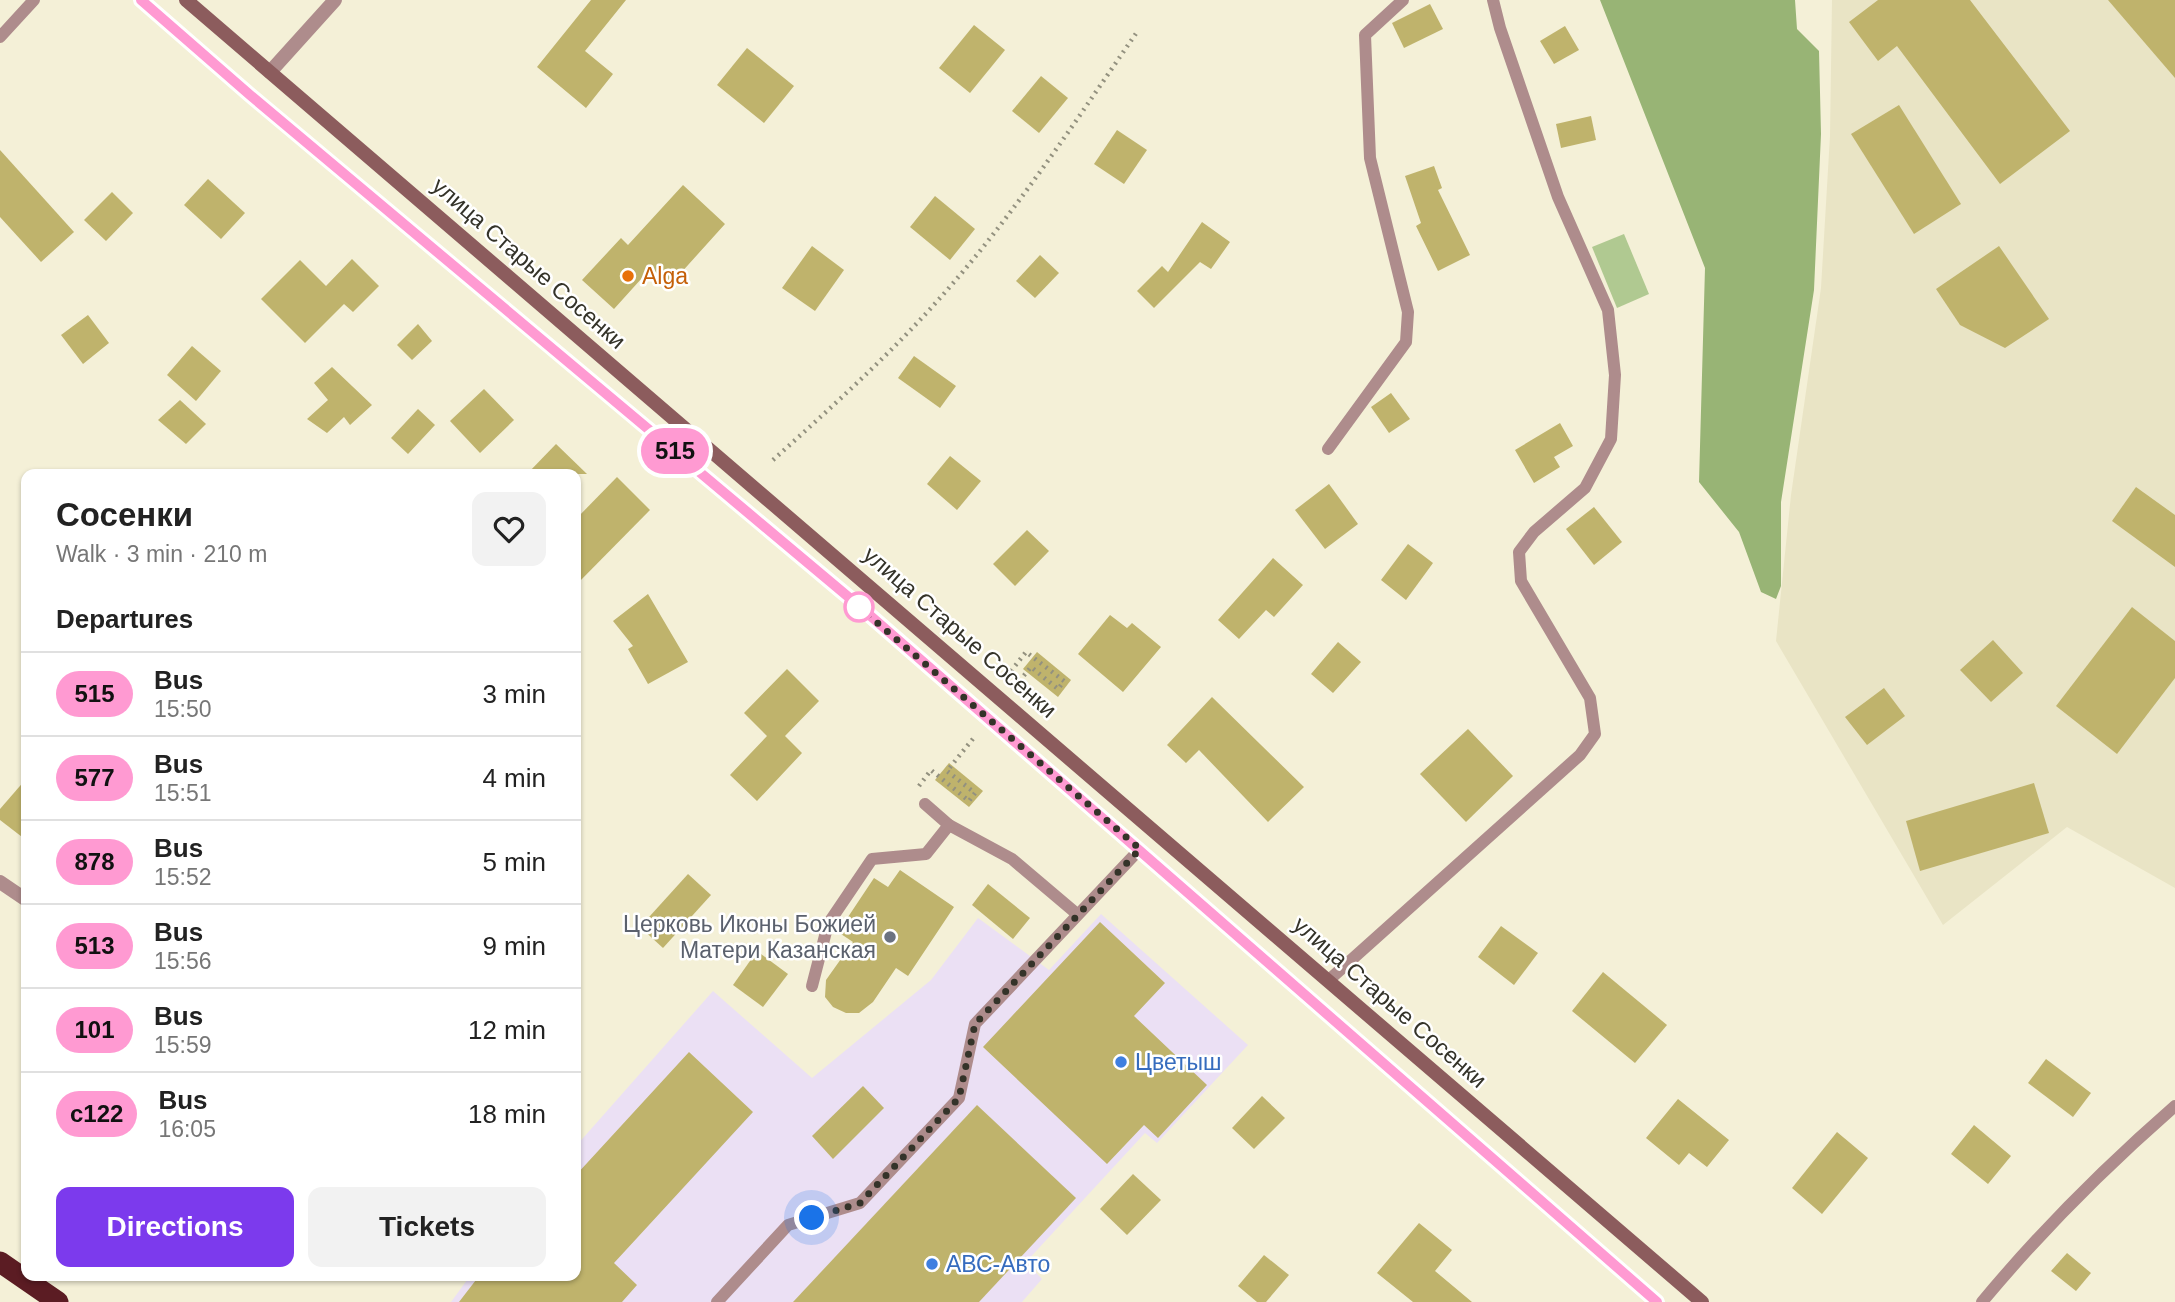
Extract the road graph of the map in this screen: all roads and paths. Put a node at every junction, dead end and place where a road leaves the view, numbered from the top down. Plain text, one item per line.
1 (34, 0) edge
2 (141, 0) edge
3 (186, 0) edge
4 (335, 0) edge
5 (1403, 0) edge
6 (1493, 0) edge
7 (1138, 32) dead end
8 (0, 37) edge
9 (270, 72) junction
10 (1328, 449) dead end
11 (773, 460) dead end
12 (1031, 667) dead end
13 (1011, 671) dead end
14 (947, 771) dead end
15 (938, 776) dead end
16 (925, 804) dead end
17 (949, 825) junction
18 (1140, 849) junction
19 (0, 882) edge
20 (21, 896) edge
21 (1077, 914) junction
22 (1330, 979) junction
23 (812, 986) dead end
24 (2175, 1106) edge
25 (0, 1262) edge
26 (21, 1276) edge
27 (28, 1281) edge
28 (58, 1302) edge
29 (717, 1302) edge
30 (1657, 1302) edge
31 (1702, 1302) edge
32 (1982, 1302) edge

1 - 8 lane
2 - 18 main road, улица Старые Сосенки
3 - 9 main road, улица Старые Сосенки
4 - 9 street
5 - 10 lane
6 - 22 lane
7 - 11 path
9 - 22 main road, улица Старые Сосенки
12 - 13 path
14 - 15 path
16 - 17 lane
17 - 21 lane
17 - 23 lane
18 - 21 lane
18 - 30 main road, улица Старые Сосенки
19 - 20 street
21 - 29 lane
22 - 31 main road, улица Старые Сосенки
24 - 32 lane
25 - 26 highway
27 - 28 highway

